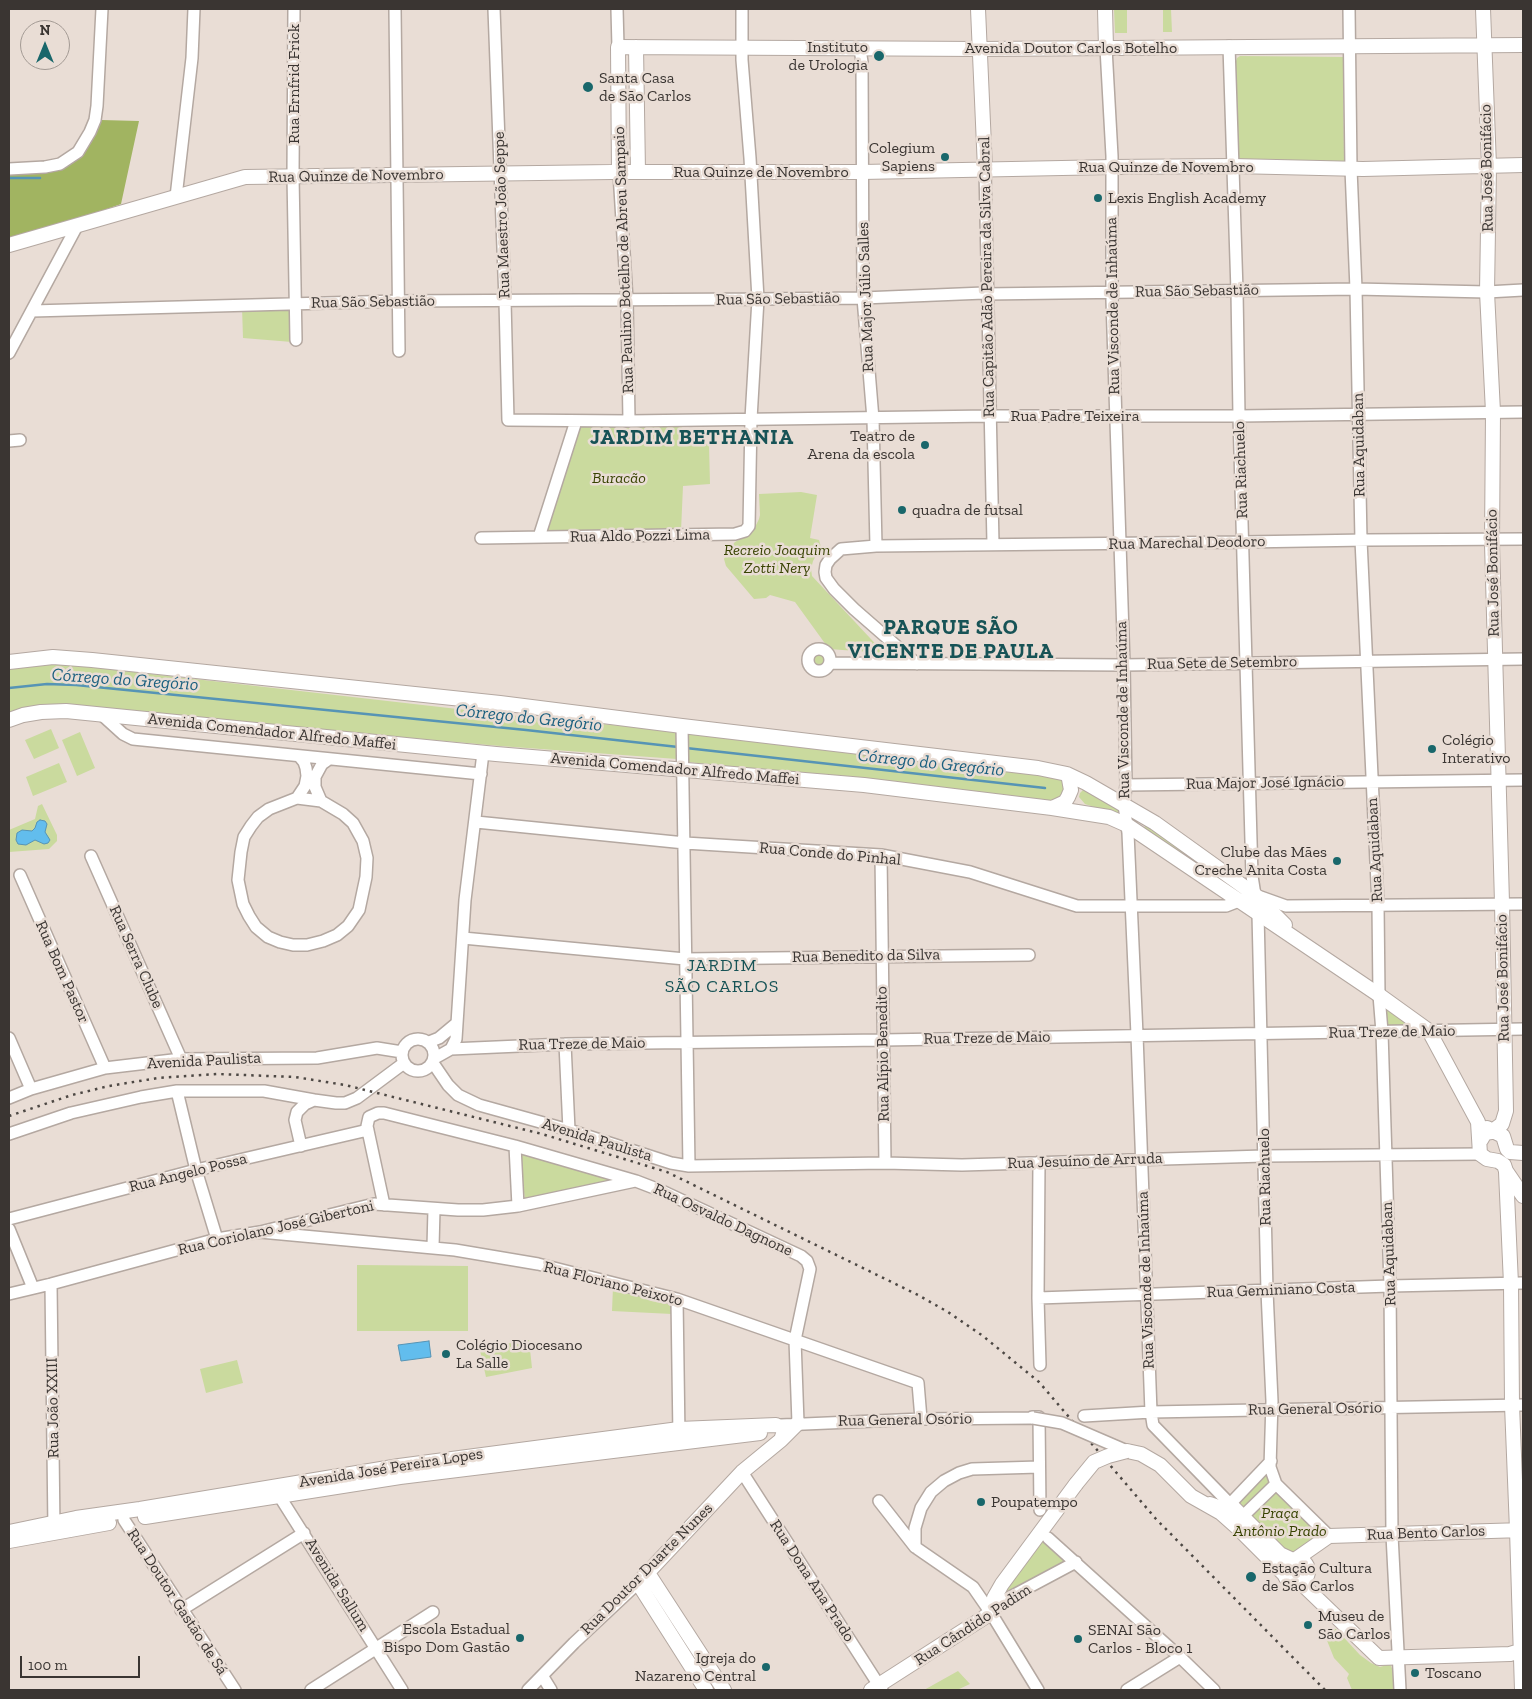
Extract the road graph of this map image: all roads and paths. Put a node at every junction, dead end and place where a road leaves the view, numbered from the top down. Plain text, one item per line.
1 (102, 9) edge
2 (194, 9) edge
3 (294, 9) edge
4 (395, 9) edge
5 (494, 9) edge
6 (617, 9) edge
7 (742, 9) edge
8 (978, 9) edge
9 (1105, 9) edge
10 (1349, 9) edge
11 (1483, 9) edge
12 (1485, 45) junction
13 (1523, 45) edge
14 (1229, 46) junction
15 (1349, 46) junction
16 (618, 47) junction
17 (636, 47) junction
18 (742, 48) junction
19 (1106, 48) junction
20 (860, 49) junction
21 (979, 49) junction
22 (636, 67) junction
23 (618, 68) junction
24 (619, 156) junction
25 (638, 157) junction
26 (1233, 166) junction
27 (1489, 166) junction
28 (1523, 166) edge
29 (1112, 167) junction
30 (9, 169) edge
31 (985, 169) junction
32 (1351, 169) junction
33 (751, 171) junction
34 (638, 172) junction
35 (862, 172) junction
36 (619, 173) junction
37 (500, 174) junction
38 (397, 175) junction
39 (293, 176) junction
40 (176, 197) junction
41 (78, 226) junction
42 (9, 245) edge
43 (1356, 289) junction
44 (1523, 290) edge
45 (1112, 291) junction
46 (1237, 291) junction
47 (1487, 292) junction
48 (986, 294) junction
49 (863, 298) junction
50 (758, 299) junction
51 (627, 300) junction
52 (399, 301) junction
53 (505, 301) junction
54 (295, 303) junction
55 (32, 311) junction
56 (296, 340) dead end
57 (10, 348) edge
58 (399, 351) dead end
59 (1493, 412) junction
60 (1523, 412) edge
61 (1358, 414) junction
62 (990, 416) junction
63 (1115, 416) junction
64 (1239, 416) junction
65 (751, 419) junction
66 (873, 419) junction
67 (508, 420) joint
68 (576, 420) junction
69 (629, 422) junction
70 (539, 537) junction
71 (480, 538) dead end
72 (1523, 539) edge
73 (1361, 540) junction
74 (1492, 540) junction
75 (1244, 542) junction
76 (993, 544) junction
77 (1120, 544) junction
78 (876, 546) junction
79 (1495, 659) junction
80 (1523, 659) edge
81 (1367, 661) junction
82 (9, 662) edge
83 (830, 663) dead end
84 (1246, 663) junction
85 (917, 664) junction
86 (1124, 665) junction
87 (102, 715) junction
88 (9, 720) edge
89 (682, 732) junction
90 (483, 753) junction
91 (299, 756) junction
92 (329, 759) junction
93 (682, 766) junction
94 (481, 774) junction
95 (1067, 774) junction
96 (1499, 780) junction
97 (1523, 780) edge
98 (1372, 782) junction
99 (1086, 783) junction
100 (1250, 784) junction
101 (1126, 785) junction
102 (297, 798) junction
103 (321, 801) junction
104 (1124, 805) junction
105 (1052, 808) junction
106 (1081, 812) junction
107 (476, 822) junction
108 (1127, 825) junction
109 (685, 842) junction
110 (881, 855) junction
111 (91, 856) dead end
112 (20, 875) dead end
113 (1254, 894) junction
114 (1239, 901) junction
115 (1502, 903) junction
116 (1523, 904) edge
117 (1378, 905) junction
118 (1131, 906) junction
119 (1258, 914) junction
120 (463, 938) junction
121 (1304, 944) junction
122 (1029, 955) dead end
123 (882, 956) junction
124 (685, 959) junction
125 (1379, 995) junction
126 (457, 1023) junction
127 (1523, 1029) edge
128 (1504, 1030) junction
129 (1429, 1031) junction
130 (1382, 1032) junction
131 (1261, 1034) junction
132 (1137, 1035) junction
133 (9, 1038) edge
134 (883, 1040) junction
135 (429, 1042) junction
136 (687, 1042) junction
137 (565, 1044) junction
138 (451, 1049) junction
139 (403, 1057) junction
140 (181, 1059) junction
141 (434, 1061) junction
142 (105, 1068) junction
143 (31, 1089) junction
144 (177, 1091) junction
145 (9, 1098) edge
146 (314, 1100) junction
147 (368, 1130) junction
148 (569, 1130) junction
149 (9, 1134) edge
150 (1484, 1142) junction
151 (301, 1146) junction
152 (515, 1146) junction
153 (1520, 1153) edge
154 (1386, 1154) junction
155 (1264, 1156) junction
156 (1142, 1160) junction
157 (1039, 1162) junction
158 (885, 1163) junction
159 (689, 1166) junction
160 (196, 1170) junction
161 (1506, 1171) junction
162 (636, 1181) junction
163 (1523, 1196) edge
164 (384, 1205) junction
165 (518, 1206) junction
166 (434, 1209) junction
167 (9, 1218) edge
168 (9, 1229) edge
169 (260, 1232) junction
170 (217, 1239) junction
171 (433, 1247) junction
172 (51, 1284) junction
173 (1517, 1284) edge
174 (1390, 1286) junction
175 (33, 1288) junction
176 (1267, 1291) junction
177 (9, 1294) edge
178 (1146, 1295) junction
179 (1038, 1298) junction
180 (677, 1299) junction
181 (795, 1340) junction
182 (1040, 1365) dead end
183 (1518, 1405) edge
184 (1391, 1408) junction
185 (1272, 1410) junction
186 (1151, 1412) junction
187 (1084, 1416) dead end
188 (1034, 1417) junction
189 (921, 1419) junction
190 (798, 1423) junction
191 (679, 1429) junction
192 (778, 1432) junction
193 (679, 1443) junction
194 (1127, 1451) junction
195 (1271, 1461) junction
196 (1039, 1467) junction
197 (400, 1471) junction
198 (742, 1472) junction
199 (1276, 1484) junction
200 (264, 1488) junction
201 (280, 1497) junction
202 (1195, 1498) junction
203 (879, 1501) dead end
204 (1230, 1504) junction
205 (1040, 1510) dead end
206 (123, 1516) junction
207 (1242, 1517) junction
208 (54, 1527) junction
209 (1520, 1530) edge
210 (9, 1532) edge
211 (304, 1533) junction
212 (1392, 1535) junction
213 (1329, 1536) junction
214 (1048, 1538) dead end
215 (9, 1541) edge
216 (915, 1547) junction
217 (1294, 1560) junction
218 (1076, 1562) junction
219 (1284, 1574) junction
220 (643, 1578) junction
221 (1300, 1582) junction
222 (181, 1610) junction
223 (433, 1612) dead end
224 (991, 1613) junction
225 (377, 1649) junction
226 (1522, 1650) edge
227 (1180, 1656) junction
228 (1398, 1657) junction
229 (542, 1677) junction
230 (878, 1689) edge
231 (235, 1690) edge
232 (311, 1690) edge
233 (402, 1690) edge
234 (528, 1690) edge
235 (551, 1690) edge
236 (706, 1690) edge
237 (724, 1690) edge
238 (1038, 1690) edge
239 (1127, 1690) edge
240 (1214, 1690) edge
241 (1400, 1690) edge
242 (1522, 1690) edge

1 - 30 street
2 - 40 street
3 - 39 street, Rua Ernfrid Frick
4 - 38 street
5 - 37 street, Rua Maestro João Seppe
6 - 16 street, Rua Paulino Botelho de Abreu Sampaio
7 - 18 street, Rua Aldo Pozzi Lima
8 - 21 main road, Rua Capitão Adão Pereira da Silva Cabral
9 - 19 main road, Rua Visconde de Inhaúma
10 - 15 street, Rua Aquidaban
11 - 12 main road, Rua José Bonifácio
12 - 13 main road, Avenida Doutor Carlos Botelho
12 - 15 main road, Avenida Doutor Carlos Botelho
12 - 27 main road, Rua José Bonifácio
14 - 15 main road, Avenida Doutor Carlos Botelho
14 - 19 main road, Avenida Doutor Carlos Botelho
14 - 26 street, Rua Riachuelo
15 - 32 street, Rua Aquidaban
16 - 17 main road, Avenida Doutor Carlos Botelho
16 - 23 main road, Rua Paulino Botelho de Abreu Sampaio
17 - 18 main road, Avenida Doutor Carlos Botelho
17 - 22 main road, Rua Paulino Botelho de Abreu Sampaio
18 - 20 main road, Avenida Doutor Carlos Botelho
18 - 33 street, Rua Aldo Pozzi Lima
19 - 21 main road, Avenida Doutor Carlos Botelho
19 - 29 street, Rua Visconde de Inhaúma
20 - 21 main road, Avenida Doutor Carlos Botelho
20 - 35 street, Rua Major Júlio Salles
21 - 31 main road, Rua Capitão Adão Pereira da Silva Cabral
22 - 23 main road
22 - 25 main road, Rua Paulino Botelho de Abreu Sampaio
23 - 24 main road, Rua Paulino Botelho de Abreu Sampaio
24 - 25 main road
24 - 36 main road, Rua Paulino Botelho de Abreu Sampaio
25 - 34 main road, Rua Paulino Botelho de Abreu Sampaio
26 - 29 main road, Rua Quinze de Novembro
26 - 32 main road, Rua Quinze de Novembro
26 - 46 street, Rua Riachuelo
27 - 28 main road, Rua Quinze de Novembro
27 - 32 main road, Rua Quinze de Novembro
27 - 47 main road, Rua José Bonifácio
29 - 31 main road, Rua Quinze de Novembro
29 - 45 street, Rua Visconde de Inhaúma
31 - 35 main road, Rua Quinze de Novembro
31 - 48 street, Rua Capitão Adão Pereira da Silva Cabral
32 - 43 street, Rua Aquidaban
33 - 34 main road, Rua Quinze de Novembro
33 - 35 main road, Rua Quinze de Novembro
33 - 50 street, Rua Aldo Pozzi Lima
34 - 36 main road, Rua Quinze de Novembro
35 - 49 street, Rua Major Júlio Salles
36 - 37 main road, Rua Quinze de Novembro
36 - 51 street, Rua Paulino Botelho de Abreu Sampaio
37 - 38 main road, Rua Quinze de Novembro
37 - 53 street, Rua Maestro João Seppe
38 - 39 main road, Rua Quinze de Novembro
38 - 52 street
39 - 40 main road, Rua Quinze de Novembro
39 - 54 street, Rua Ernfrid Frick
40 - 41 main road, Rua Quinze de Novembro
41 - 42 main road, Rua Quinze de Novembro
41 - 55 street
43 - 46 street, Rua São Sebastião
43 - 47 street, Rua São Sebastião
43 - 61 street, Rua Aquidaban
44 - 47 street, Rua São Sebastião
45 - 46 street, Rua São Sebastião
45 - 48 street, Rua São Sebastião
45 - 63 street, Rua Visconde de Inhaúma
46 - 64 street, Rua Riachuelo
47 - 59 main road, Rua José Bonifácio
48 - 49 street, Rua São Sebastião
48 - 62 street, Rua Capitão Adão Pereira da Silva Cabral
49 - 50 street, Rua São Sebastião
49 - 66 street, Rua Major Júlio Salles
50 - 51 street, Rua São Sebastião
50 - 65 street, Rua Aldo Pozzi Lima
51 - 53 street, Rua São Sebastião
51 - 69 street, Rua Paulino Botelho de Abreu Sampaio
52 - 53 street, Rua São Sebastião
52 - 54 street, Rua São Sebastião
52 - 58 street
53 - 67 street, Rua Maestro João Seppe
54 - 55 street, Rua São Sebastião
54 - 56 street, Rua Ernfrid Frick
55 - 57 street
59 - 60 street, Rua Padre Teixeira
59 - 61 street, Rua Padre Teixeira
59 - 74 main road, Rua José Bonifácio
61 - 64 street, Rua Padre Teixeira
61 - 73 street, Rua Aquidaban
62 - 63 street, Rua Padre Teixeira
62 - 66 street, Rua Padre Teixeira
62 - 76 street, Rua Capitão Adão Pereira da Silva Cabral
63 - 64 street, Rua Padre Teixeira
63 - 77 street, Rua Visconde de Inhaúma
64 - 75 street, Rua Riachuelo
65 - 66 street, Rua Padre Teixeira
65 - 69 street, Rua Padre Teixeira
65 - 70 street, Rua Aldo Pozzi Lima
66 - 78 street, Rua Major Júlio Salles
67 - 68 street, Rua Padre Teixeira
68 - 69 street, Rua Padre Teixeira
68 - 70 street
70 - 71 street, Rua Aldo Pozzi Lima
72 - 74 street, Rua Marechal Deodoro
73 - 74 street, Rua Marechal Deodoro
73 - 75 street, Rua Marechal Deodoro
73 - 81 street, Rua Aquidaban
74 - 79 main road, Rua José Bonifácio
75 - 77 street, Rua Marechal Deodoro
75 - 84 street, Rua Riachuelo
76 - 77 street, Rua Marechal Deodoro
76 - 78 street, Rua Marechal Deodoro
77 - 86 street, Rua Visconde de Inhaúma
78 - 85 street, Rua Marechal Deodoro
79 - 80 street, Rua Sete de Setembro
79 - 81 street, Rua Sete de Setembro
79 - 96 main road, Rua José Bonifácio
81 - 84 street, Rua Sete de Setembro
81 - 98 street, Rua Aquidaban
82 - 89 main road, Avenida Comendador Alfredo Maffei
83 - 85 street, Rua Sete de Setembro
84 - 86 street, Rua Sete de Setembro
84 - 100 street, Rua Riachuelo
85 - 86 street, Rua Sete de Setembro
86 - 101 street, Rua Visconde de Inhaúma
87 - 88 main road, Avenida Comendador Alfredo Maffei
87 - 90 main road, Avenida Comendador Alfredo Maffei
87 - 91 street
89 - 93 street
89 - 95 main road, Avenida Comendador Alfredo Maffei
90 - 93 main road, Avenida Comendador Alfredo Maffei
90 - 94 street
91 - 92 street
91 - 102 street
92 - 94 street
92 - 103 street
93 - 105 main road, Avenida Comendador Alfredo Maffei
93 - 109 street
94 - 107 street
95 - 99 main road, Avenida Comendador Alfredo Maffei
95 - 105 main road
96 - 97 street, Rua Major José Ignácio
96 - 98 street, Rua Major José Ignácio
96 - 115 main road, Rua José Bonifácio
98 - 100 street, Rua Major José Ignácio
98 - 117 street, Rua Aquidaban
99 - 104 main road, Avenida Comendador Alfredo Maffei
99 - 106 main road
100 - 101 street, Rua Major José Ignácio
100 - 113 street, Rua Riachuelo
101 - 104 street, Rua Visconde de Inhaúma
102 - 103 street
102 - 103 street
104 - 108 street, Rua Visconde de Inhaúma
104 - 113 main road, Avenida Comendador Alfredo Maffei
105 - 106 main road, Avenida Comendador Alfredo Maffei
106 - 108 main road, Avenida Comendador Alfredo Maffei
107 - 109 street, Rua Conde do Pinhal
107 - 120 street
108 - 114 main road, Avenida Comendador Alfredo Maffei
108 - 118 street, Rua Visconde de Inhaúma
109 - 110 street, Rua Conde do Pinhal
109 - 124 street
110 - 118 street, Rua Conde do Pinhal
110 - 123 street, Rua Alípio Benedito
111 - 140 street, Rua Serra Clube
112 - 142 street, Rua Bom Pastor
113 - 114 street
113 - 117 street
113 - 119 street, Rua Riachuelo
113 - 121 main road, Avenida Comendador Alfredo Maffei
114 - 118 street, Rua Conde do Pinhal
114 - 119 main road, Avenida Comendador Alfredo Maffei
115 - 116 street
115 - 117 street
115 - 128 main road, Rua José Bonifácio
117 - 125 street, Rua Aquidaban
118 - 132 street, Rua Visconde de Inhaúma
119 - 121 main road, Avenida Comendador Alfredo Maffei
119 - 131 street, Rua Riachuelo
120 - 124 street, Rua Benedito da Silva
120 - 126 street
121 - 125 main road, Avenida Comendador Alfredo Maffei
122 - 123 street, Rua Benedito da Silva
123 - 124 street, Rua Benedito da Silva
123 - 134 street, Rua Alípio Benedito
124 - 136 street
125 - 129 main road, Avenida Comendador Alfredo Maffei
125 - 130 street, Rua Aquidaban
126 - 135 street
126 - 138 street
127 - 128 street, Rua Treze de Maio
128 - 129 street, Rua Treze de Maio
128 - 150 main road, Rua José Bonifácio
129 - 130 street, Rua Treze de Maio
129 - 150 main road, Avenida Comendador Alfredo Maffei
130 - 131 street, Rua Treze de Maio
130 - 154 street, Rua Aquidaban
131 - 132 street, Rua Treze de Maio
131 - 155 street, Rua Riachuelo
132 - 134 street, Rua Treze de Maio
132 - 156 street, Rua Visconde de Inhaúma
133 - 143 street
134 - 136 street, Rua Treze de Maio
134 - 158 street, Rua Alípio Benedito
135 - 139 street
135 - 141 street
136 - 137 street, Rua Treze de Maio
136 - 159 street
137 - 138 street, Rua Treze de Maio
137 - 148 street
138 - 141 street, Rua Treze de Maio
139 - 140 street, Avenida Paulista
139 - 141 street
139 - 146 street
140 - 142 street, Avenida Paulista
141 - 148 street, Avenida Paulista
142 - 143 street, Avenida Paulista
143 - 145 street, Avenida Paulista
144 - 146 street, Avenida Paulista
144 - 149 street, Avenida Paulista
144 - 160 street
146 - 151 street
147 - 151 street, Rua Angelo Possa
147 - 152 street, Avenida Paulista
147 - 164 street
148 - 159 street, Avenida Paulista
150 - 153 main road
150 - 154 street, Rua Jesuíno de Arruda
150 - 161 main road
151 - 160 street, Rua Angelo Possa
152 - 162 street, Avenida Paulista
152 - 165 street
154 - 155 street, Rua Jesuíno de Arruda
154 - 174 street, Rua Aquidaban
155 - 156 street, Rua Jesuíno de Arruda
155 - 176 street, Rua Riachuelo
156 - 157 street, Rua Jesuíno de Arruda
156 - 178 street, Rua Visconde de Inhaúma
157 - 158 street, Rua Jesuíno de Arruda
157 - 179 street
158 - 159 street, Rua Jesuíno de Arruda
160 - 167 street, Rua Angelo Possa
160 - 170 street
161 - 163 main road
161 - 173 main road
162 - 165 street, Rua Coriolano José Gibertoni
162 - 181 street, Rua Osvaldo Dagnone
164 - 166 street, Rua Coriolano José Gibertoni
164 - 169 street, Rua Coriolano José Gibertoni
165 - 166 street, Rua Coriolano José Gibertoni
166 - 171 street
168 - 175 street
169 - 170 street, Rua Coriolano José Gibertoni
169 - 171 street, Rua Floriano Peixoto
170 - 172 street, Rua Coriolano José Gibertoni
171 - 180 street, Rua Floriano Peixoto
172 - 175 street, Rua Coriolano José Gibertoni
172 - 208 street, Rua João XXIII
173 - 174 street, Rua Geminiano Costa
173 - 183 main road
174 - 176 street, Rua Geminiano Costa
174 - 184 street, Rua Aquidaban
175 - 177 street, Rua Coriolano José Gibertoni
176 - 178 street, Rua Geminiano Costa
176 - 185 street, Rua Riachuelo
178 - 179 street, Rua Geminiano Costa
178 - 186 street, Rua Visconde de Inhaúma
179 - 182 street
180 - 181 street, Rua Floriano Peixoto
180 - 191 street
181 - 189 street, Rua Floriano Peixoto
181 - 190 street
183 - 184 street, Rua General Osório
183 - 209 main road
184 - 185 street, Rua General Osório
184 - 212 street, Rua Aquidaban
185 - 186 street, Rua General Osório
185 - 195 street, Rua Riachuelo
186 - 187 street, Rua General Osório
186 - 204 street
188 - 189 street, Rua General Osório
188 - 194 street, Rua General Osório, bridge
188 - 196 street
189 - 190 street, Rua General Osório
190 - 192 main road
191 - 192 main road, Avenida José Pereira Lopes
191 - 193 street
191 - 197 main road, Avenida José Pereira Lopes
192 - 193 main road, Avenida José Pereira Lopes
192 - 198 main road, Rua Doutor Duarte Nunes
193 - 197 main road, Avenida José Pereira Lopes
194 - 202 main road
194 - 224 main road, bridge
195 - 199 street
195 - 204 street
196 - 205 street
196 - 216 street
197 - 200 main road, Avenida José Pereira Lopes
197 - 201 main road, Avenida José Pereira Lopes
198 - 220 main road, Rua Doutor Duarte Nunes
198 - 230 street, Rua Dona Ana Prado
199 - 207 street
199 - 213 street
200 - 201 street, Avenida Sallum
200 - 206 main road, Avenida José Pereira Lopes
201 - 206 main road, Avenida José Pereira Lopes
201 - 211 street, Avenida Sallum
202 - 204 main road
202 - 219 main road
203 - 216 street
204 - 207 main road
206 - 208 main road, Avenida José Pereira Lopes
206 - 222 street, Rua Doutor Gastão de Sá
207 - 217 main road
208 - 210 main road, Avenida José Pereira Lopes
208 - 215 main road, Avenida José Pereira Lopes
209 - 212 main road, Rua Bento Carlos
209 - 226 main road
211 - 222 street
211 - 225 street, Avenida Sallum
212 - 213 main road, Rua Bento Carlos
212 - 228 street, Rua Aquidaban
213 - 217 main road
214 - 218 street
216 - 224 street
217 - 219 main road
217 - 221 main road
218 - 224 street, Rua Cândido Padim
218 - 227 street
219 - 221 main road
220 - 229 street, Rua Doutor Duarte Nunes
220 - 236 main road
220 - 237 main road
221 - 228 main road
222 - 231 street, Rua Doutor Gastão de Sá
223 - 225 street
224 - 230 main road, Rua Cândido Padim
224 - 238 street
225 - 232 street
225 - 233 street, Avenida Sallum
226 - 228 main road
226 - 242 main road
227 - 239 street
227 - 240 street
228 - 241 street, Rua Aquidaban
229 - 234 street, Rua Doutor Duarte Nunes
229 - 235 street

